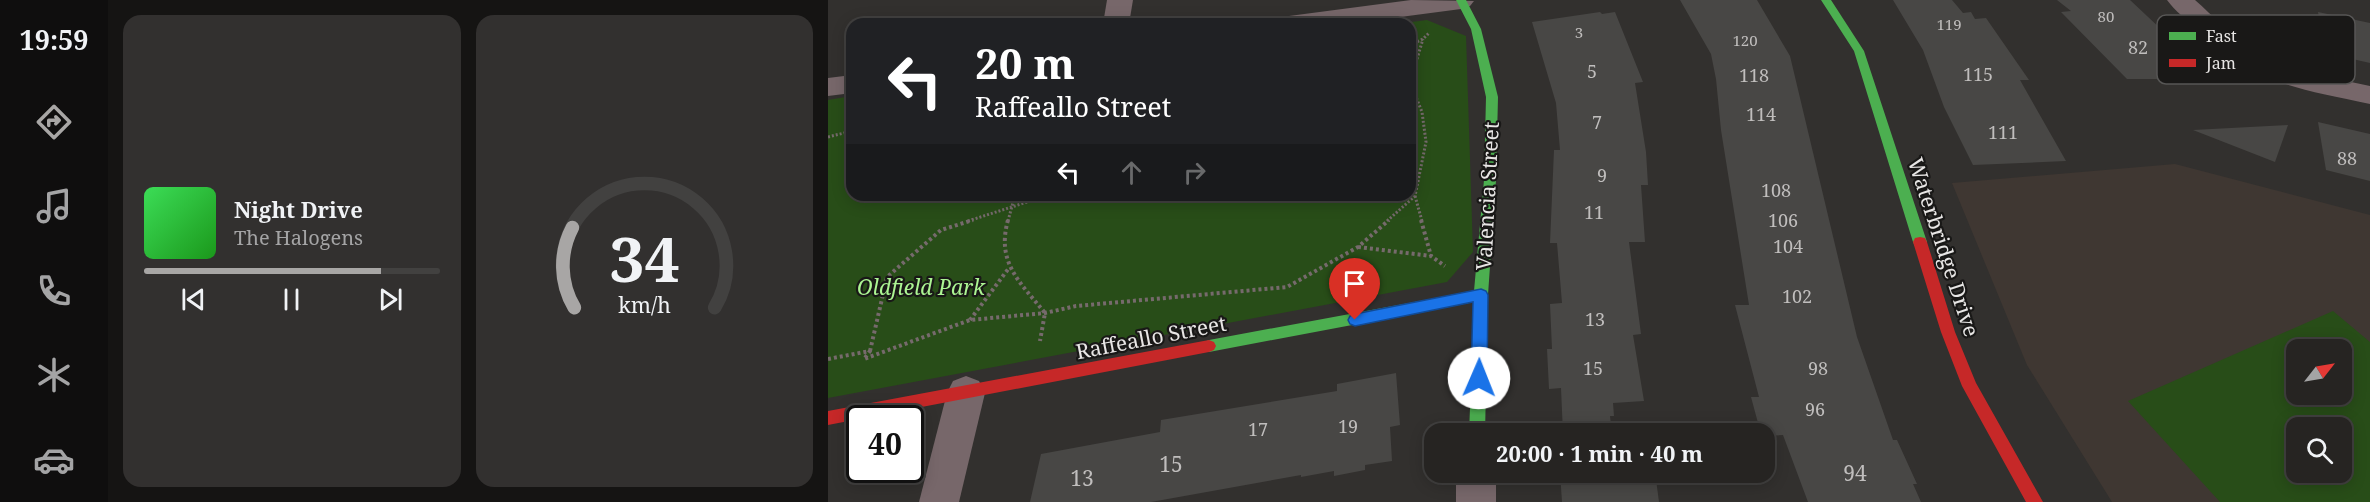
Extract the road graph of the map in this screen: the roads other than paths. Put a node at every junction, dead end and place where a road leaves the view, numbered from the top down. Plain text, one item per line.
1 (1120, 0) edge
2 (1462, 0) edge
3 (1826, 0) edge
4 (2180, 0) edge
5 (2197, 15) edge
6 (1117, 18) edge
7 (1332, 18) edge
8 (2321, 84) edge
9 (846, 85) edge
10 (828, 87) edge
11 (2370, 95) edge
12 (1481, 295) junction
13 (966, 393) junction
14 (828, 418) edge
15 (1478, 423) edge
16 (1476, 483) edge
17 (939, 502) edge
18 (1476, 502) edge
19 (2035, 502) edge

1 - 6 street
2 - 7 street
2 - 12 street, Valencia Street
3 - 19 street, Waterbridge Drive
4 - 5 street
8 - 11 street
9 - 10 street
12 - 13 street, Raffeallo Street
12 - 15 street, Valencia Street
13 - 14 street, Raffeallo Street
13 - 17 street
16 - 18 street

